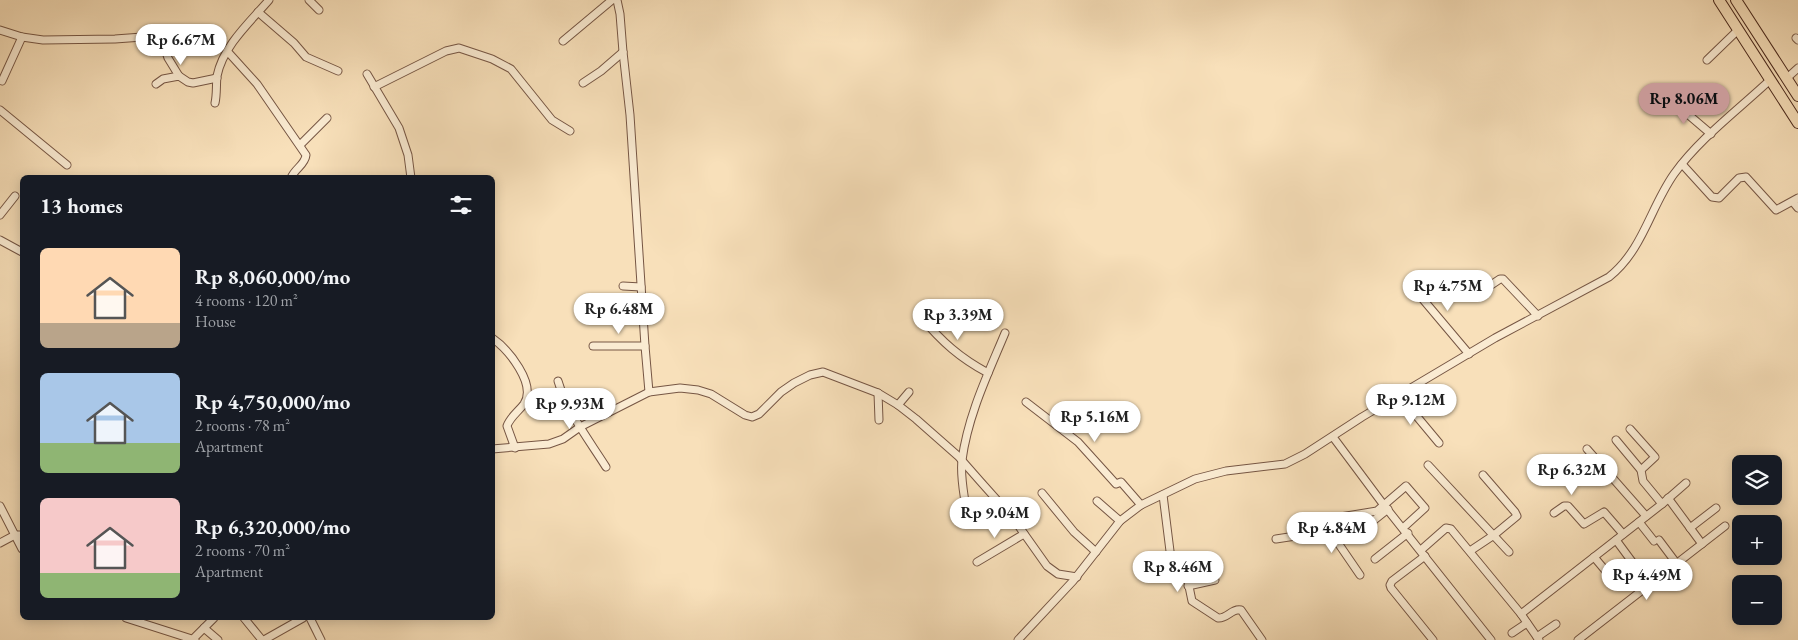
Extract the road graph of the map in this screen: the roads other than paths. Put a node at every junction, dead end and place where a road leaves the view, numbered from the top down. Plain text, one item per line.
1 (268, 0) edge
2 (309, 0) edge
3 (612, 0) edge
4 (617, 0) edge
5 (1719, 0) edge
6 (1736, 0) edge
7 (319, 10) dead end
8 (258, 12) junction
9 (0, 30) edge
10 (1738, 30) junction
11 (1760, 35) junction
12 (22, 37) junction
13 (563, 41) dead end
14 (1746, 43) junction
15 (228, 52) junction
16 (622, 52) junction
17 (1707, 60) dead end
18 (1798, 68) edge
19 (338, 71) dead end
20 (367, 74) dead end
21 (179, 76) junction
22 (217, 78) junction
23 (1786, 78) junction
24 (1770, 80) junction
25 (2, 81) dead end
26 (583, 83) dead end
27 (156, 84) dead end
28 (374, 87) junction
29 (1798, 96) edge
30 (1670, 99) dead end
31 (215, 103) dead end
32 (0, 110) edge
33 (327, 118) dead end
34 (1798, 123) edge
35 (570, 131) dead end
36 (1711, 134) junction
37 (300, 145) junction
38 (1682, 164) junction
39 (68, 165) dead end
40 (292, 175) edge
41 (411, 175) edge
42 (15, 196) dead end
43 (1795, 200) edge
44 (1798, 208) edge
45 (0, 215) edge
46 (0, 240) edge
47 (20, 251) edge
48 (1410, 284) dead end
49 (1491, 285) dead end
50 (622, 286) dead end
51 (641, 287) junction
52 (1538, 316) junction
53 (922, 318) dead end
54 (1005, 333) dead end
55 (495, 340) edge
56 (593, 346) dead end
57 (644, 346) junction
58 (1469, 354) junction
59 (988, 373) junction
60 (558, 382) dead end
61 (649, 392) junction
62 (909, 392) dead end
63 (878, 393) junction
64 (1400, 395) junction
65 (1026, 402) dead end
66 (898, 404) junction
67 (879, 420) dead end
68 (580, 427) junction
69 (1630, 429) dead end
70 (1333, 437) junction
71 (1616, 440) dead end
72 (1439, 443) dead end
73 (515, 448) junction
74 (495, 449) edge
75 (1587, 449) dead end
76 (962, 461) junction
77 (1428, 465) dead end
78 (606, 467) dead end
79 (1641, 470) junction
80 (1483, 475) dead end
81 (1686, 483) dead end
82 (1042, 493) dead end
83 (1164, 495) junction
84 (1097, 501) dead end
85 (1665, 501) junction
86 (1141, 505) junction
87 (0, 506) edge
88 (1386, 507) junction
89 (1716, 508) dead end
90 (966, 510) dead end
91 (1554, 513) dead end
92 (1646, 516) junction
93 (1120, 521) junction
94 (1323, 521) junction
95 (1638, 522) junction
96 (1725, 526) dead end
97 (1690, 528) junction
98 (1405, 530) junction
99 (1358, 533) dead end
100 (1024, 534) junction
101 (1623, 534) junction
102 (19, 535) edge
103 (1494, 535) junction
104 (1276, 539) dead end
105 (1616, 540) junction
106 (0, 543) edge
107 (1702, 544) junction
108 (1470, 551) junction
109 (1096, 552) junction
110 (1509, 552) dead end
111 (1423, 553) junction
112 (1594, 556) junction
113 (1212, 558) dead end
114 (1375, 559) dead end
115 (977, 562) dead end
116 (1184, 562) junction
117 (1677, 564) junction
118 (1360, 575) dead end
119 (1610, 576) dead end
120 (1077, 577) junction
121 (1215, 580) dead end
122 (1188, 586) junction
123 (1650, 586) junction
124 (1521, 614) junction
125 (132, 620) edge
126 (212, 620) edge
127 (246, 620) edge
128 (298, 620) edge
129 (311, 620) edge
130 (1527, 623) junction
131 (1556, 624) dead end
132 (204, 628) junction
133 (1512, 633) dead end
134 (194, 639) edge
135 (1539, 639) edge
136 (218, 640) edge
137 (263, 640) edge
138 (321, 640) edge
139 (1018, 640) edge
140 (1262, 640) edge
141 (1433, 640) edge
142 (1491, 640) edge
143 (1578, 640) edge

1 - 8 street
2 - 7 street
3 - 13 street
4 - 16 street
5 - 10 highway
6 - 11 highway
8 - 15 street
8 - 19 street
9 - 12 street
10 - 14 highway
10 - 17 street
11 - 14 highway
11 - 23 highway
12 - 21 street
12 - 25 street
14 - 24 highway
15 - 22 street
15 - 37 street
16 - 26 street
16 - 51 street
18 - 23 street
20 - 28 street
21 - 22 street
21 - 27 street
22 - 31 street
23 - 29 highway
24 - 34 highway
24 - 36 street
28 - 35 street
28 - 41 street
30 - 36 street
32 - 39 street
33 - 37 street
36 - 38 street
37 - 40 street
38 - 43 street
38 - 52 street
42 - 45 street
43 - 44 street
46 - 47 street
48 - 58 street
49 - 52 street
50 - 51 street
51 - 57 street
52 - 58 street
53 - 59 street
54 - 59 street
55 - 73 street
56 - 57 street
57 - 61 street
58 - 64 street
59 - 76 street
60 - 68 street
61 - 63 street
61 - 68 street
62 - 66 street
63 - 66 street
63 - 67 street
64 - 70 street
64 - 72 street
65 - 86 street
66 - 76 street
68 - 73 street
68 - 78 street
69 - 79 street
70 - 83 street
70 - 88 street
71 - 79 street
73 - 74 street
75 - 92 street
76 - 90 street
76 - 100 street
77 - 103 street
79 - 85 street
80 - 103 street
81 - 85 street
82 - 109 street
83 - 86 street
83 - 116 street
84 - 93 street
85 - 92 street
85 - 97 street
86 - 93 street
87 - 102 street
88 - 94 street
88 - 98 street
88 - 98 street
88 - 99 street
89 - 97 street
91 - 101 street
92 - 95 street
93 - 109 street
94 - 104 street
94 - 118 street
95 - 101 street
95 - 117 street
96 - 107 street
97 - 107 street
98 - 111 street
98 - 114 street
100 - 115 street
100 - 120 street
101 - 105 street
102 - 106 street
103 - 108 street
103 - 110 street
105 - 112 street
105 - 123 street
107 - 117 street
108 - 111 street
108 - 124 street
109 - 120 street
111 - 141 street
111 - 142 street
112 - 119 street
112 - 124 street
113 - 116 street
116 - 122 street
117 - 123 street
120 - 139 street
121 - 122 street
122 - 140 street
123 - 143 street
124 - 130 street
125 - 134 street
126 - 132 street
127 - 137 street
128 - 137 street
129 - 138 street
130 - 133 street
130 - 135 street
131 - 135 street
132 - 134 street
132 - 136 street

